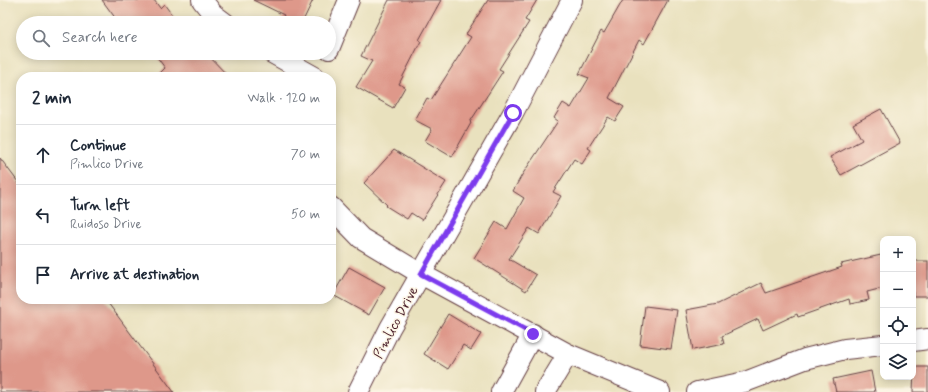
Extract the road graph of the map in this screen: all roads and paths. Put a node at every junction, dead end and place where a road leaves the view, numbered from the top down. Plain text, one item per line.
1 (202, 0) edge
2 (349, 0) edge
3 (572, 0) edge
4 (216, 16) edge
5 (336, 32) edge
6 (285, 60) edge
7 (324, 60) edge
8 (307, 72) edge
9 (318, 72) edge
10 (336, 212) edge
11 (421, 274) junction
12 (533, 334) junction
13 (928, 339) edge
14 (916, 341) edge
15 (880, 345) edge
16 (568, 354) junction
17 (358, 392) edge
18 (501, 392) edge
19 (545, 392) edge
20 (660, 392) edge
21 (697, 392) edge

1 - 4 street
2 - 5 street
3 - 11 street, Pimlico Drive
6 - 8 street
7 - 9 street
10 - 11 street
11 - 12 street
11 - 17 street, Pimlico Drive
12 - 16 street
12 - 18 street
13 - 14 street
15 - 21 street
16 - 19 street
16 - 20 street

